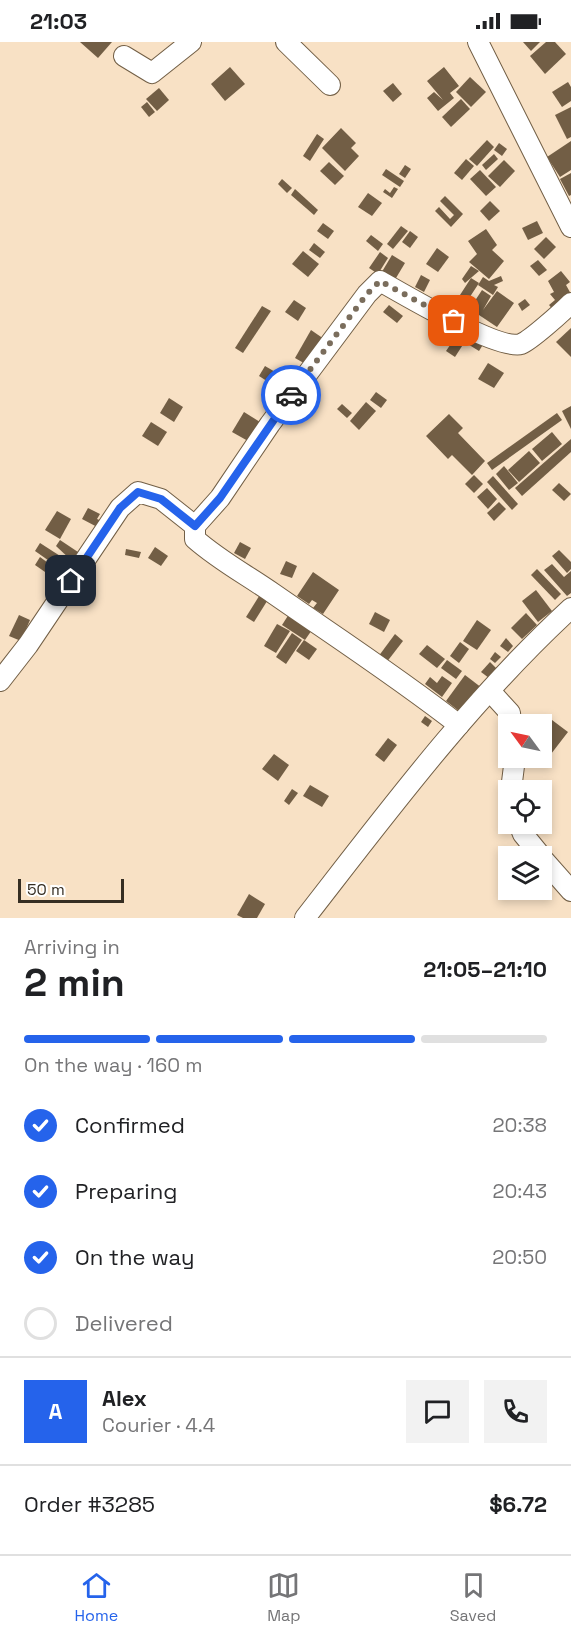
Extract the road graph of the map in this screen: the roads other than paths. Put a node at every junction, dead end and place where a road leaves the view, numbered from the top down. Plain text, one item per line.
1 (191, 42) edge
2 (286, 42) edge
3 (478, 42) edge
4 (124, 56) dead end
5 (330, 84) dead end
6 (571, 227) edge
7 (571, 303) edge
8 (195, 526) junction
9 (571, 608) edge
10 (0, 681) edge
11 (490, 691) junction
12 (510, 714) edge
13 (459, 725) junction
14 (523, 834) edge
15 (532, 846) edge
16 (552, 869) edge
17 (571, 891) edge
18 (305, 918) edge

1 - 4 street
2 - 5 street
3 - 6 street
7 - 8 street
8 - 10 street
8 - 13 street
9 - 11 street
11 - 12 street
11 - 13 street
13 - 18 street
14 - 15 street
16 - 17 street

